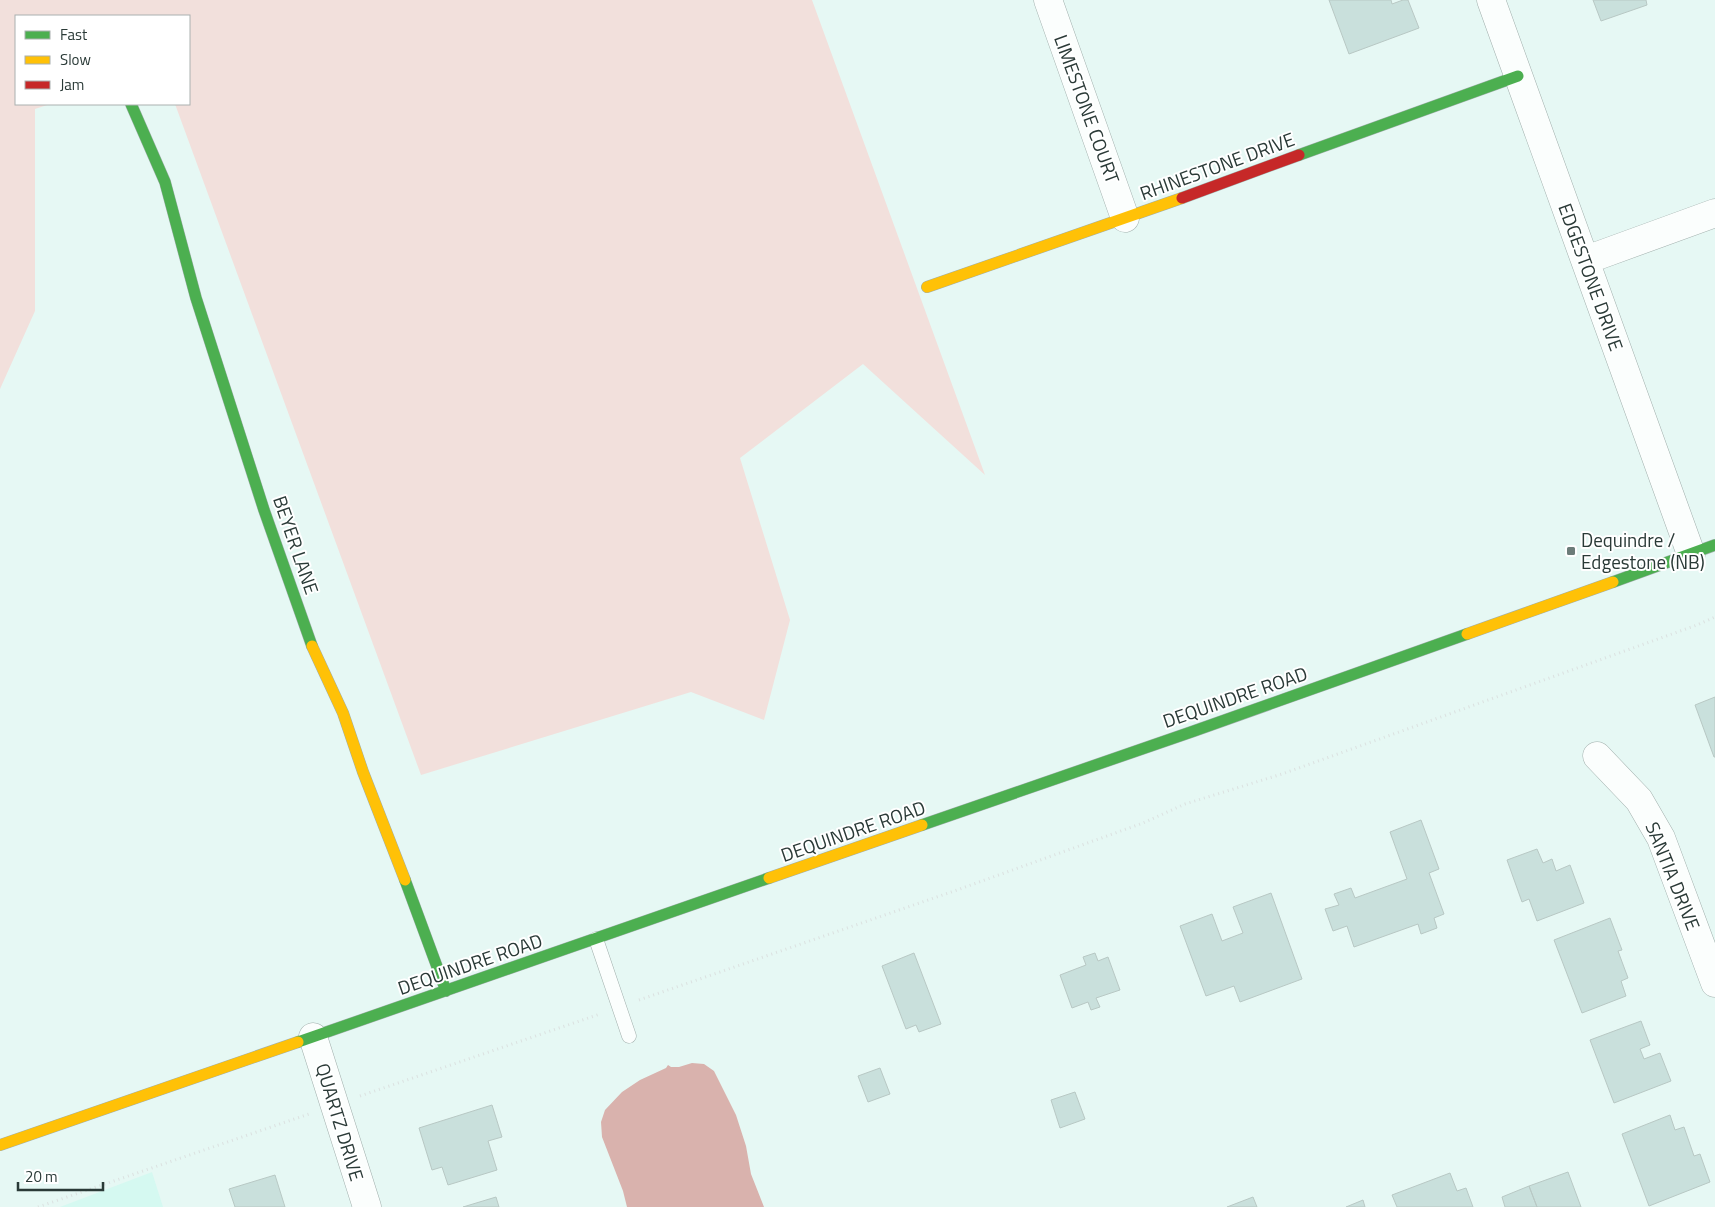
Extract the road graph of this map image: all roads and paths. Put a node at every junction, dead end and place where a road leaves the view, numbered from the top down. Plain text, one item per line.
1 (1048, 0) edge
2 (1491, 0) edge
3 (1518, 76) junction
4 (132, 105) edge
5 (1715, 214) edge
6 (1125, 218) junction
7 (1586, 260) junction
8 (927, 287) dead end
9 (1703, 550) edge
10 (1715, 617) edge
11 (1597, 756) dead end
12 (596, 939) junction
13 (1715, 983) edge
14 (446, 991) junction
15 (618, 1007) junction
16 (628, 1036) dead end
17 (313, 1037) junction
18 (354, 1099) dead end
19 (313, 1113) dead end
20 (0, 1146) edge
21 (38, 1207) edge
22 (367, 1207) edge

1 - 6 street, LIMESTONE COURT
2 - 3 street, EDGESTONE DRIVE
3 - 6 main road, RHINESTONE DRIVE
3 - 7 street, EDGESTONE DRIVE
4 - 14 main road, BEYER LANE
5 - 7 street
6 - 8 main road, RHINESTONE DRIVE
7 - 9 street, EDGESTONE DRIVE
9 - 12 main road, DEQUINDRE ROAD
10 - 15 path
11 - 13 street, SANTIA DRIVE
12 - 14 main road, DEQUINDRE ROAD
12 - 15 lane
14 - 17 main road, DEQUINDRE ROAD
15 - 16 lane
15 - 18 path
17 - 20 main road, DEQUINDRE ROAD
17 - 22 street, QUARTZ DRIVE
19 - 21 path

